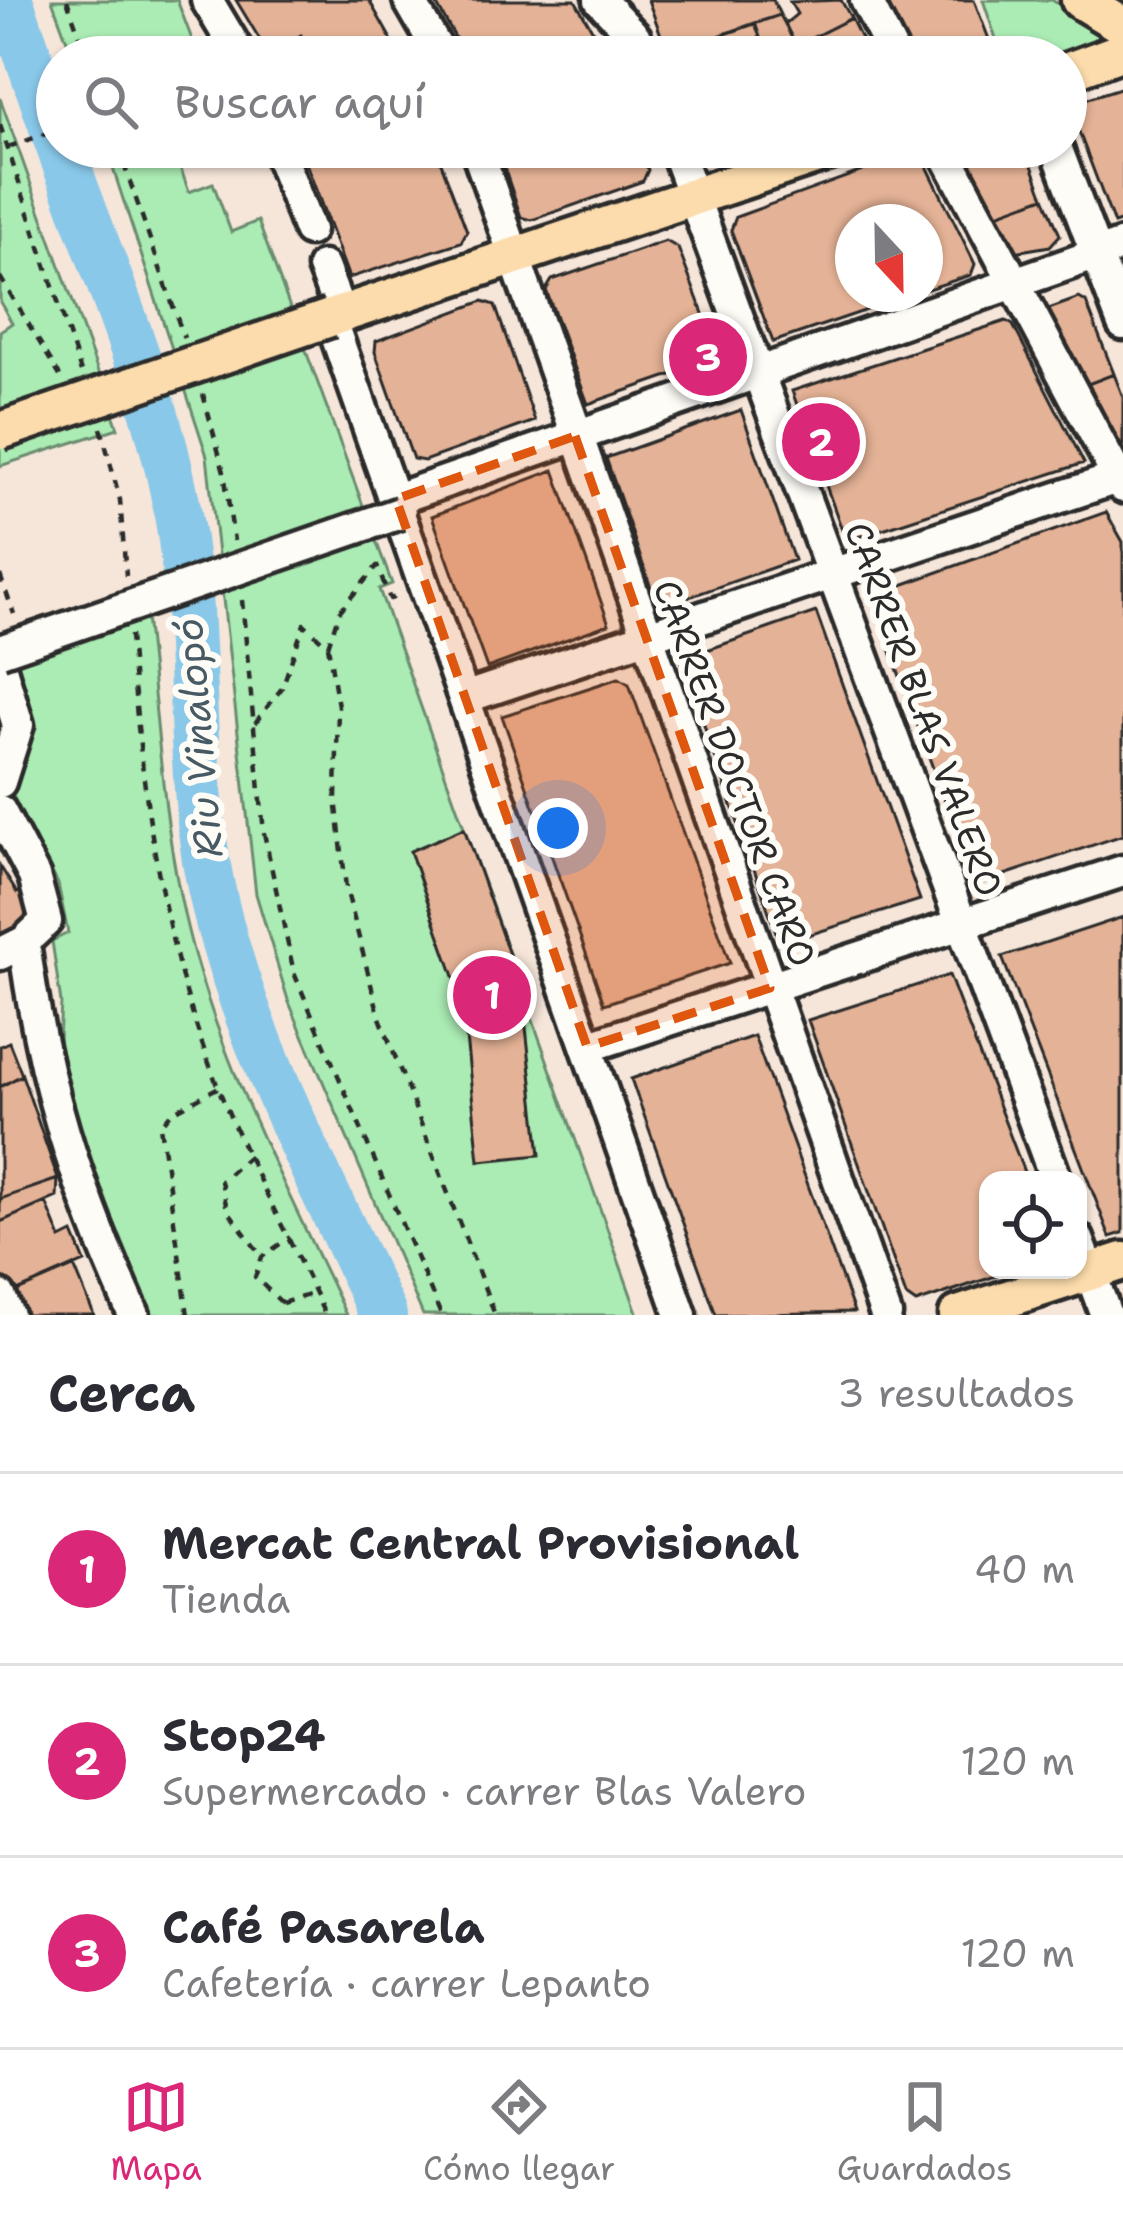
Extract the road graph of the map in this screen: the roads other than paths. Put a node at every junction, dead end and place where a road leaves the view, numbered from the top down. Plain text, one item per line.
1 (207, 0) edge
2 (410, 0) edge
3 (600, 0) edge
4 (627, 0) edge
5 (866, 0) edge
6 (1080, 0) edge
7 (1123, 26) edge
8 (229, 36) edge
9 (430, 36) edge
10 (630, 36) edge
11 (636, 36) edge
12 (884, 36) edge
13 (1123, 51) edge
14 (1087, 64) edge
15 (285, 168) edge
16 (484, 168) edge
17 (683, 168) edge
18 (780, 168) edge
19 (953, 168) edge
20 (1067, 168) edge
21 (694, 197) junction
22 (304, 218) dead end
23 (1110, 250) edge
24 (517, 256) junction
25 (322, 267) dead end
26 (1014, 282) junction
27 (335, 316) junction
28 (1123, 324) edge
29 (758, 376) junction
30 (0, 431) edge
31 (575, 436) junction
32 (1121, 480) edge
33 (398, 506) junction
34 (832, 573) junction
35 (644, 638) junction
36 (0, 651) edge
37 (0, 665) edge
38 (464, 698) junction
39 (0, 782) edge
40 (0, 811) edge
41 (1123, 871) edge
42 (961, 924) junction
43 (12, 948) edge
44 (770, 988) junction
45 (587, 1047) junction
46 (1053, 1171) edge
47 (1097, 1257) edge
48 (134, 1315) edge
49 (681, 1315) edge
50 (886, 1315) edge
51 (958, 1315) edge
52 (1106, 1315) edge

1 - 8 street
2 - 9 street
3 - 10 street
4 - 11 street
5 - 12 street
6 - 7 main road
13 - 14 main road
15 - 22 street
16 - 24 street, CARRER DOCTOR CARO
17 - 21 street, CARRER BLAS VALERO
18 - 21 main road
19 - 26 street
20 - 23 street
21 - 24 main road
21 - 29 street, CARRER BLAS VALERO
23 - 26 street
23 - 28 street
24 - 27 main road
24 - 31 street, CARRER DOCTOR CARO
25 - 27 street
26 - 29 street
26 - 32 street
27 - 30 main road, bridge
27 - 33 street
29 - 31 street
29 - 34 street, CARRER BLAS VALERO
31 - 33 street
31 - 35 street, CARRER DOCTOR CARO
32 - 34 street
33 - 36 street, bridge
33 - 38 street
34 - 35 street
34 - 42 street, CARRER BLAS VALERO
35 - 38 street
35 - 44 street, CARRER DOCTOR CARO
37 - 39 street
38 - 45 street
40 - 43 street
41 - 42 street
42 - 44 street
42 - 46 street, CARRER BLAS VALERO
43 - 48 street
44 - 45 street
44 - 50 street, CARRER DOCTOR CARO
45 - 49 street
47 - 51 main road
47 - 52 street

